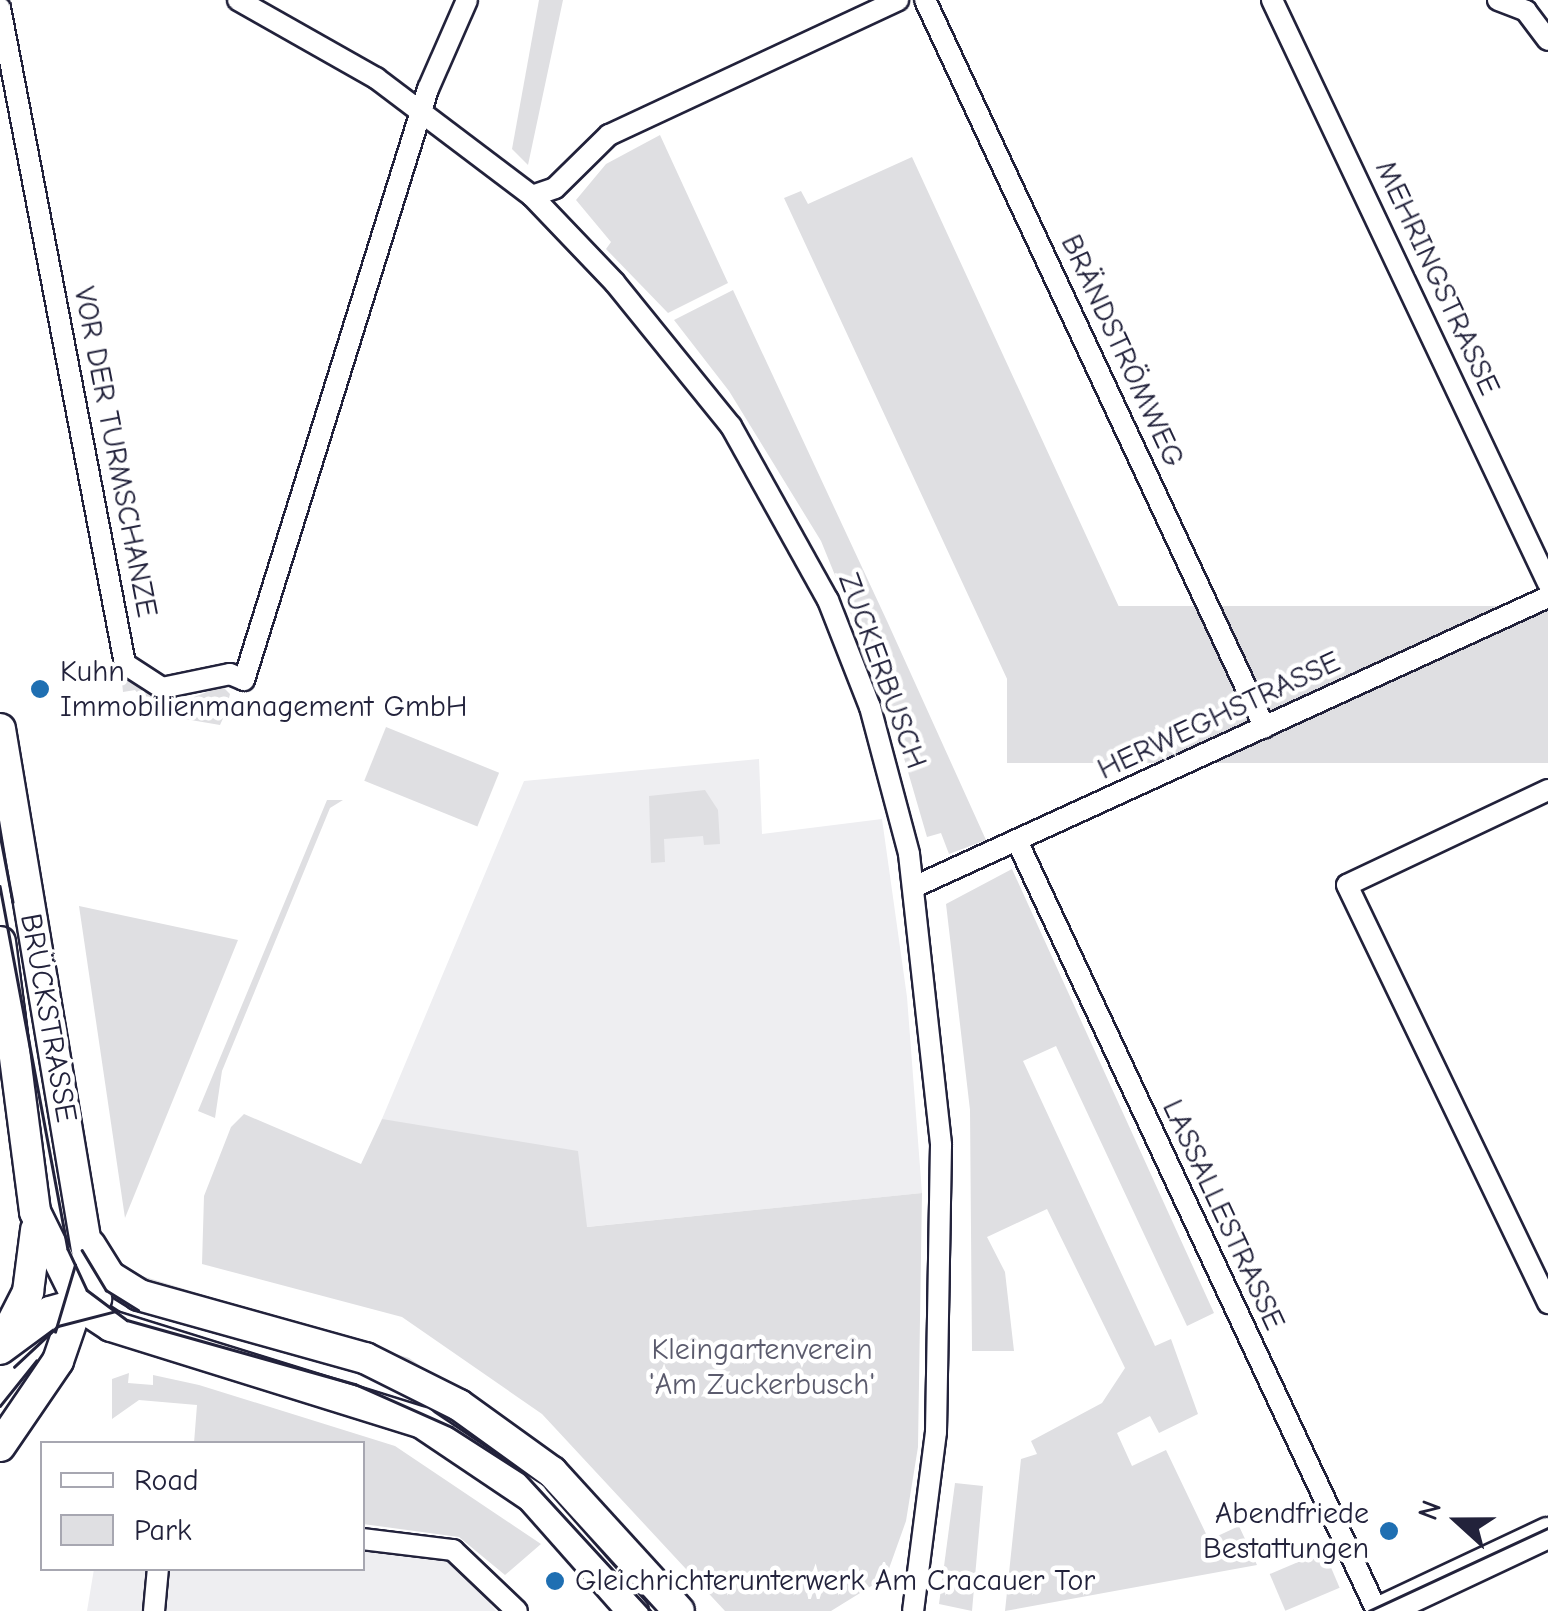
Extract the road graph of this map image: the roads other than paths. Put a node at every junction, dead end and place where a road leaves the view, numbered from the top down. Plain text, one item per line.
1 (238, 0) edge
2 (468, 0) edge
3 (898, 0) edge
4 (925, 0) edge
5 (1272, 0) edge
6 (1498, 0) edge
7 (0, 8) edge
8 (1548, 40) edge
9 (422, 109) junction
10 (532, 196) junction
11 (1548, 583) edge
12 (1548, 597) edge
13 (1265, 728) junction
14 (1, 744) edge
15 (1548, 790) edge
16 (1018, 842) junction
17 (914, 887) junction
18 (0, 942) edge
19 (35, 1212) junction
20 (87, 1238) junction
21 (1548, 1303) edge
22 (163, 1304) junction
23 (83, 1306) junction
24 (155, 1339) junction
25 (0, 1347) edge
26 (27, 1411) junction
27 (0, 1446) edge
28 (1548, 1533) edge
29 (365, 1539) edge
30 (158, 1571) edge
31 (154, 1611) edge
32 (517, 1611) edge
33 (633, 1611) edge
34 (679, 1611) edge
35 (913, 1611) edge
36 (1380, 1611) edge

1 - 9 street, ZUCKERBUSCH
2 - 9 street
3 - 10 street
4 - 13 street, BRÄNDSTRÖMWEG
5 - 11 street, MEHRINGSTRASSE
6 - 8 street
7 - 9 street, VOR DER TURMSCHANZE
9 - 10 street, ZUCKERBUSCH
10 - 17 street, ZUCKERBUSCH
12 - 13 street, HERWEGHSTRASSE
13 - 16 street, HERWEGHSTRASSE
14 - 20 main road, BRÜCKSTRASSE
15 - 21 street
16 - 17 street, HERWEGHSTRASSE
16 - 36 street, LASSALLESTRASSE
17 - 35 street, ZUCKERBUSCH
18 - 19 main road, BRÜCKSTRASSE
19 - 23 main road, BRÜCKSTRASSE
19 - 25 main road
20 - 22 main road
20 - 23 main road, BRÜCKSTRASSE
22 - 23 main road
22 - 34 main road
23 - 24 main road
23 - 25 main road
23 - 26 main road
24 - 26 main road
24 - 33 main road
26 - 27 main road
28 - 36 main road
29 - 32 street
30 - 31 street

